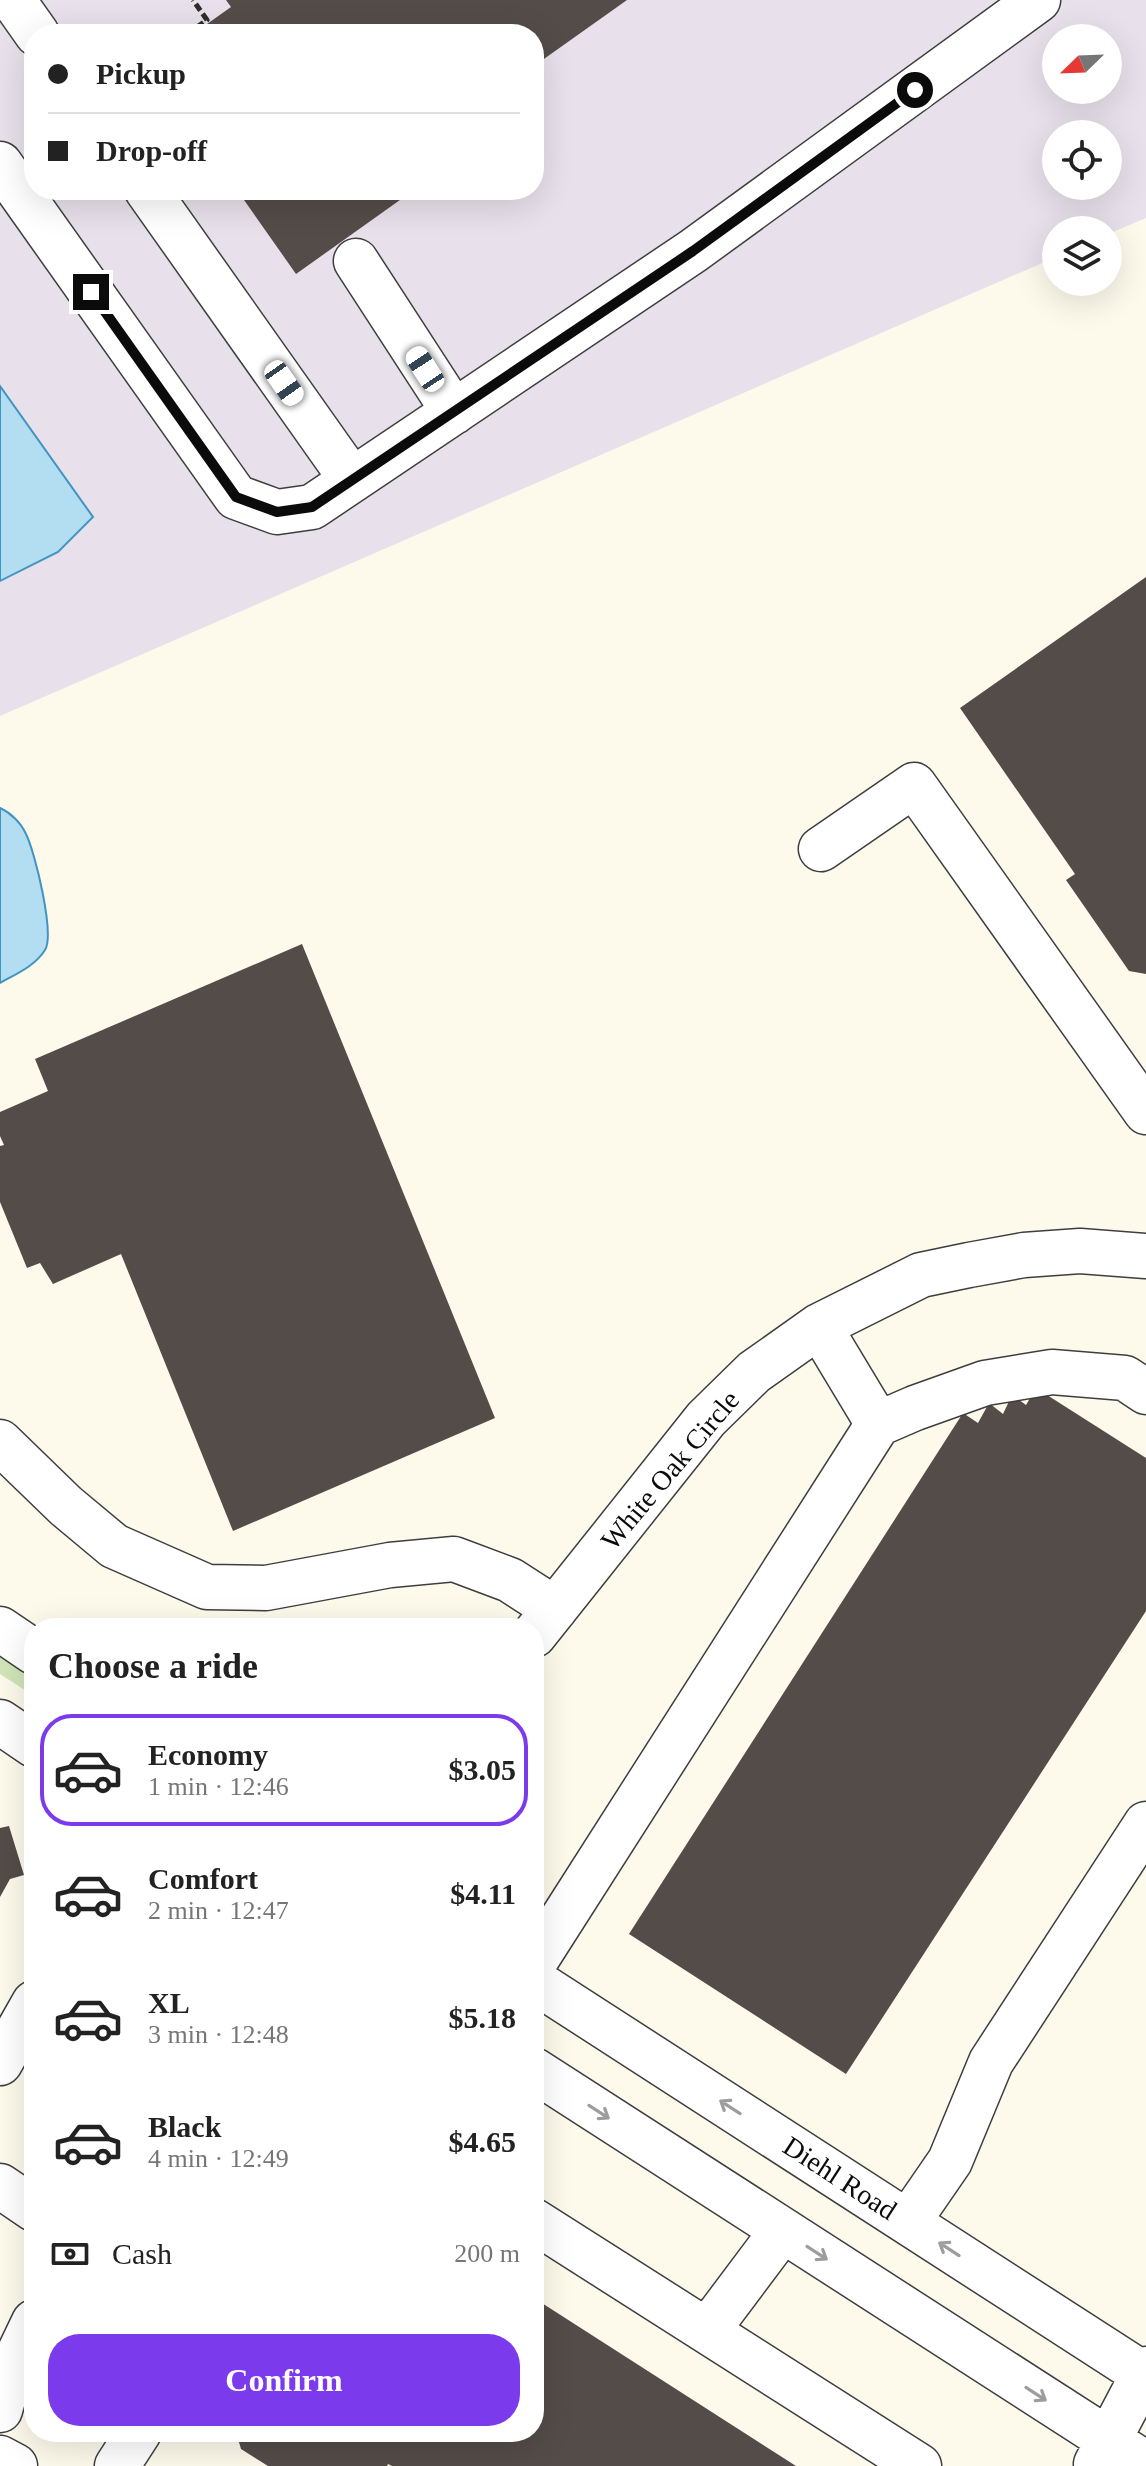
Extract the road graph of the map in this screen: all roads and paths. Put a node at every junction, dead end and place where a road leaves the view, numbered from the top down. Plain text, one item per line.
1 (13, 0) edge
2 (193, 0) edge
3 (1038, 0) edge
4 (30, 24) edge
5 (201, 24) edge
6 (0, 164) edge
7 (24, 198) edge
8 (26, 200) edge
9 (154, 200) edge
10 (356, 261) dead end
11 (454, 412) junction
12 (352, 480) junction
13 (821, 849) dead end
14 (1146, 1112) edge
15 (1146, 1256) edge
16 (819, 1326) junction
17 (1146, 1392) edge
18 (878, 1424) junction
19 (0, 1442) edge
20 (542, 1618) edge
21 (545, 1622) edge
22 (0, 1629) edge
23 (24, 1645) edge
24 (0, 1722) edge
25 (24, 1738) edge
26 (1146, 1824) edge
27 (544, 1947) edge
28 (544, 1987) edge
29 (24, 2021) edge
30 (0, 2063) edge
31 (544, 2076) edge
32 (0, 2186) edge
33 (24, 2202) edge
34 (908, 2222) junction
35 (544, 2227) edge
36 (782, 2231) junction
37 (707, 2331) junction
38 (24, 2343) edge
39 (1145, 2373) edge
40 (0, 2410) edge
41 (133, 2442) edge
42 (1102, 2453) edge
43 (0, 2458) edge
44 (1146, 2464) edge
45 (15, 2466) edge
46 (117, 2466) edge
47 (919, 2466) edge

1 - 4 street
2 - 5 path
3 - 11 street
6 - 7 street
8 - 12 street
9 - 12 street
10 - 11 street
11 - 12 street
13 - 14 street
15 - 16 street, White Oak Circle
16 - 18 street
16 - 21 street, White Oak Circle
17 - 18 street
18 - 27 street
19 - 20 street
22 - 23 street
24 - 25 street
26 - 34 street
34 -> 28 street, Diehl Road
29 - 30 street
31 -> 36 street
32 - 33 street
39 -> 34 street, Diehl Road
35 - 37 street
36 - 37 street
36 -> 42 street
37 - 47 street
38 - 40 street
39 - 42 street
41 - 46 street
42 - 44 street
43 - 45 street

